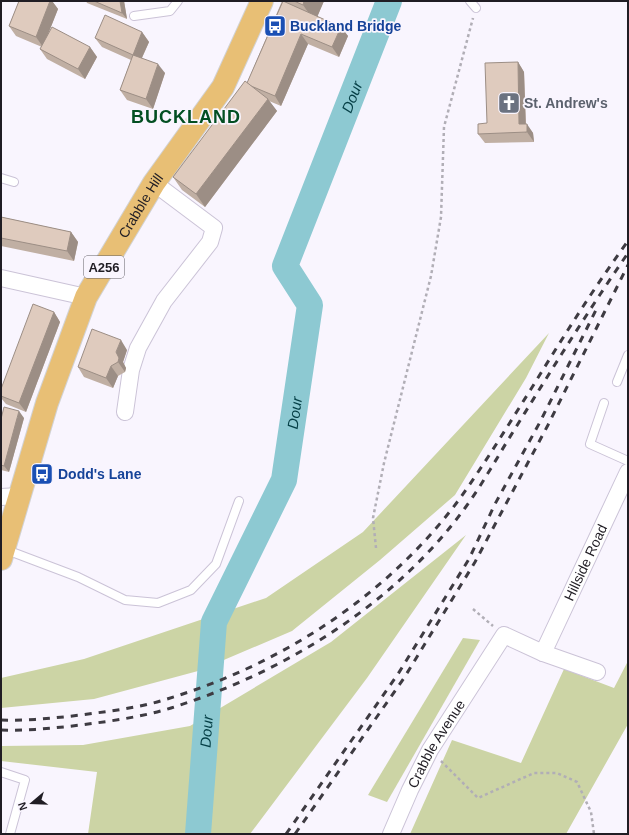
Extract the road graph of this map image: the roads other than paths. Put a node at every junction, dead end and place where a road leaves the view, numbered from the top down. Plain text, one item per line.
1 (178, 1) edge
2 (262, 1) edge
3 (470, 1) edge
4 (476, 8) road end
5 (134, 16) dead end
6 (1, 178) edge
7 (14, 182) dead end
8 (154, 183) junction
9 (1, 278) edge
10 (86, 298) junction
11 (628, 355) edge
12 (617, 382) dead end
13 (604, 403) dead end
14 (125, 412) dead end
15 (628, 461) edge
16 (628, 472) edge
17 (10, 497) edge
18 (239, 501) dead end
19 (3, 554) edge
20 (543, 653) junction
21 (597, 672) dead end
22 (1, 772) edge
23 (10, 834) edge
24 (391, 834) edge

1 - 5 lane
2 - 8 main road, Crabble Hill / A256
3 - 4 lane
6 - 7 lane
8 - 10 main road, Crabble Hill / A256
8 - 14 street
9 - 10 street
10 - 17 main road, Crabble Hill / A256
11 - 12 lane
13 - 15 lane
16 - 20 street, Hillside Road
17 - 19 main road, Crabble Hill / A256
18 - 19 lane
20 - 21 street
20 - 24 street, Crabble Avenue
22 - 23 lane

